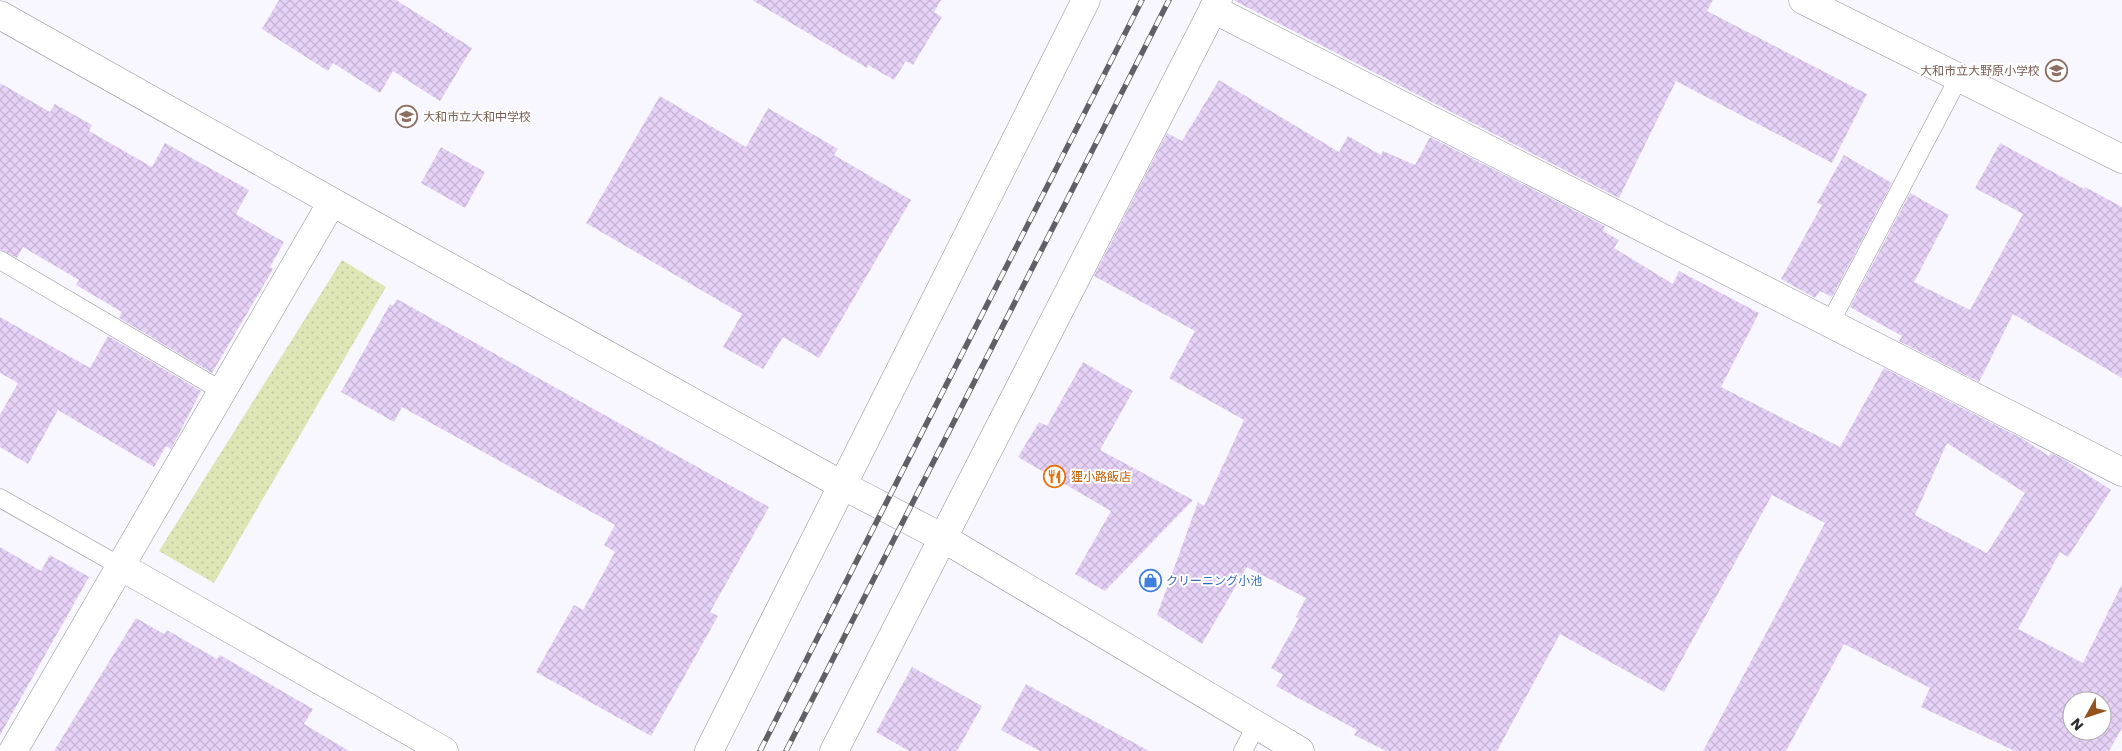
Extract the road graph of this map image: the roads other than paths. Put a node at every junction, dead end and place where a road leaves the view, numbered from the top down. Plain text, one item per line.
1 (1086, 0) edge
2 (1803, 0) edge
3 (1215, 5) edge
4 (0, 15) edge
5 (1958, 78) junction
6 (2122, 159) edge
7 (332, 202) junction
8 (0, 260) edge
9 (1830, 323) junction
10 (222, 391) junction
11 (2122, 472) edge
12 (842, 485) junction
13 (0, 498) edge
14 (943, 538) junction
15 (120, 566) junction
16 (1256, 726) junction
17 (12, 747) edge
18 (444, 751) edge
19 (709, 751) edge
20 (834, 751) edge
21 (1243, 751) edge
22 (1300, 751) edge

1 - 12 street
2 - 5 street
3 - 9 street
3 - 14 street
4 - 7 street
5 - 6 street
5 - 9 lane
7 - 10 street
7 - 12 street
8 - 10 lane
9 - 11 street
10 - 15 street
12 - 14 street
12 - 19 street
13 - 15 lane
14 - 16 street
14 - 20 street
15 - 17 street
15 - 18 street
16 - 21 lane
16 - 22 street

